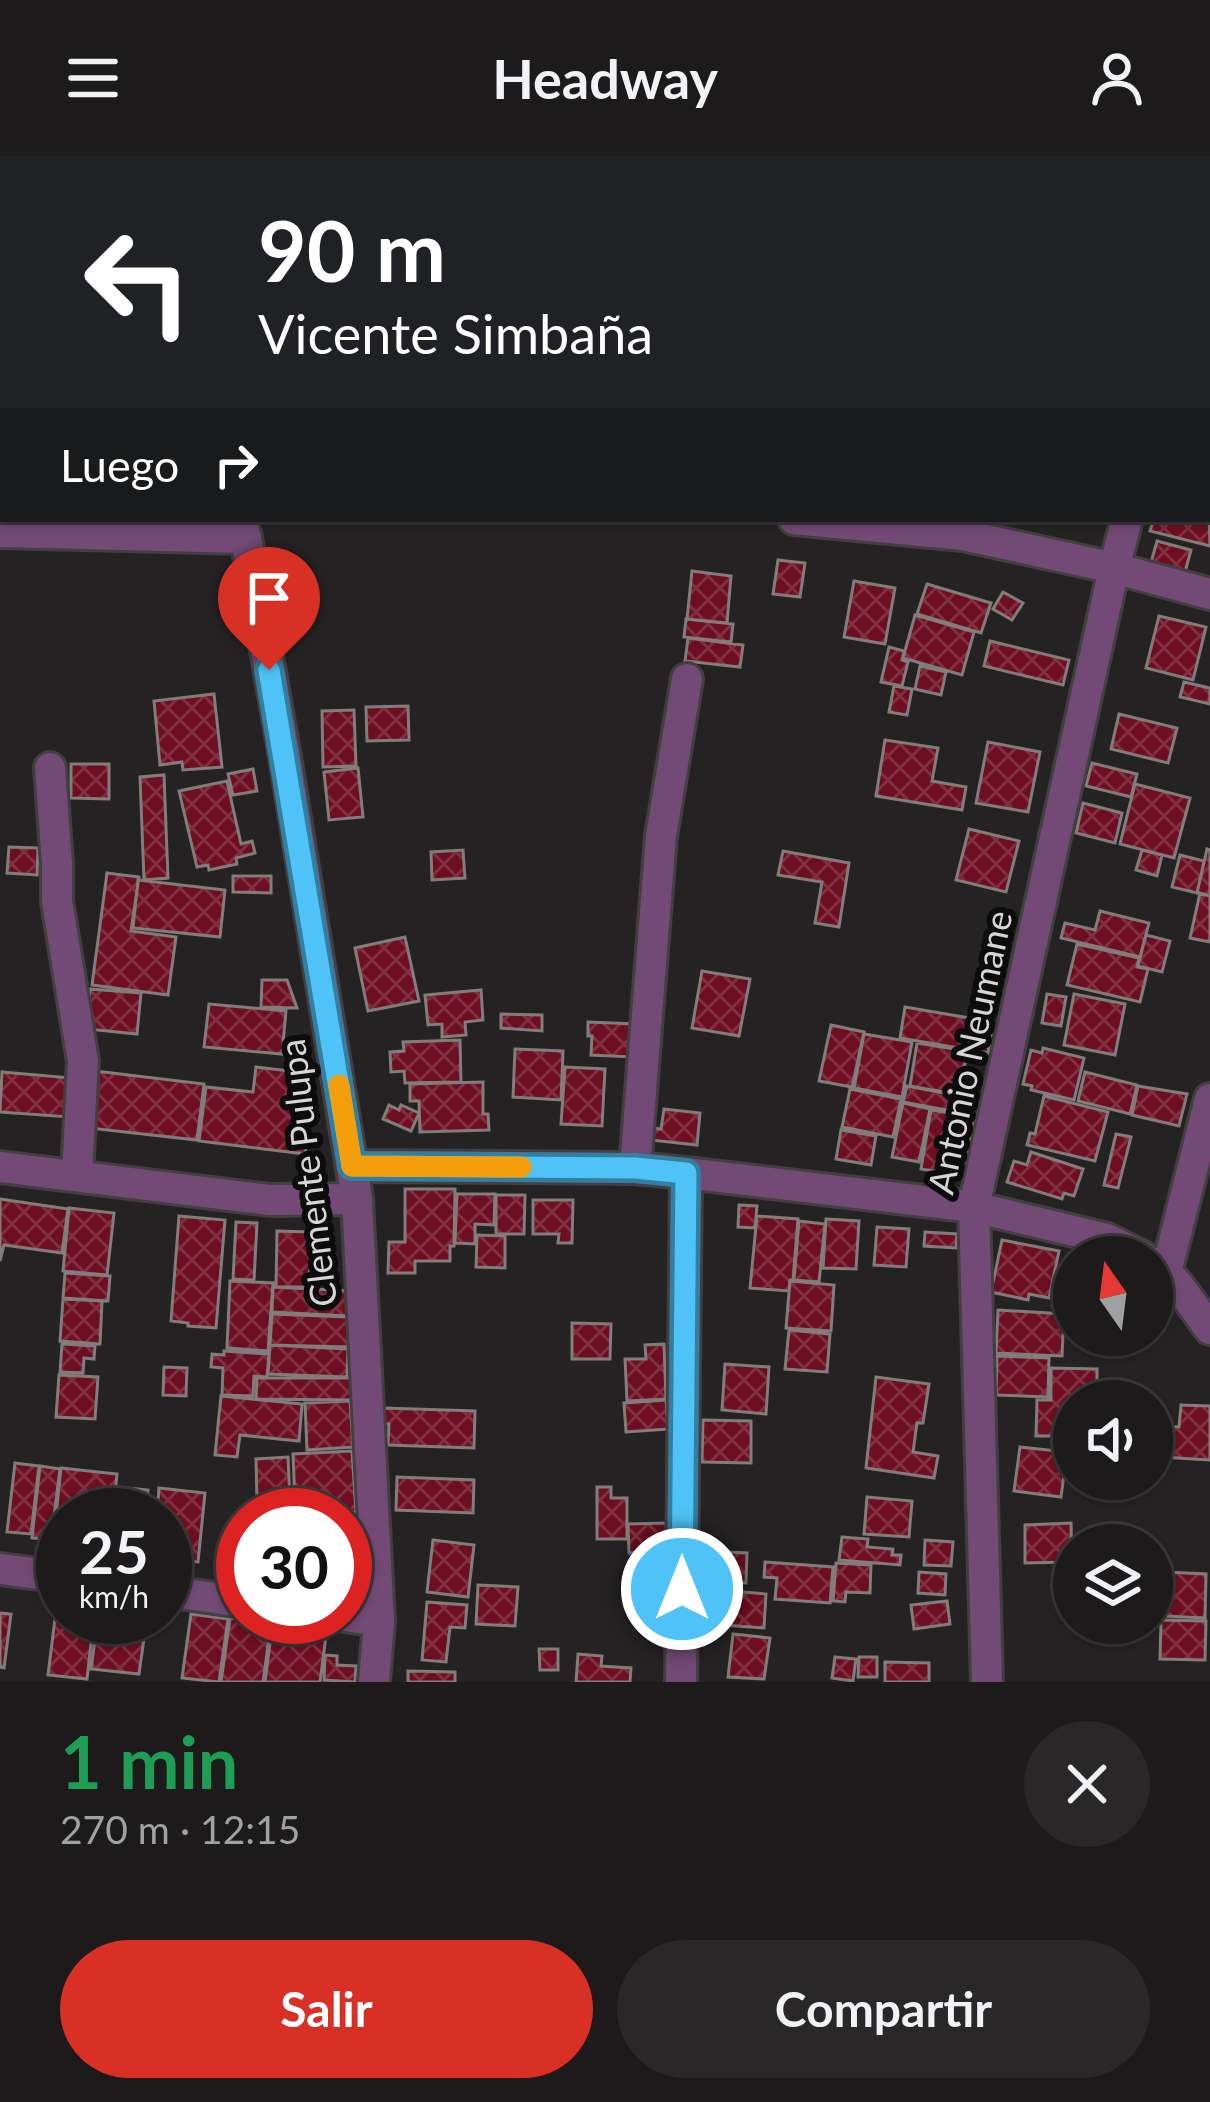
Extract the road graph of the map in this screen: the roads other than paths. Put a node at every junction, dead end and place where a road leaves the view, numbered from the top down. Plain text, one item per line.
1 (826, 522) edge
2 (1126, 522) edge
3 (243, 529) edge
4 (0, 532) edge
5 (1114, 568) junction
6 (1210, 594) edge
7 (687, 679) dead end
8 (50, 768) dead end
9 (1210, 1099) edge
10 (352, 1166) junction
11 (0, 1167) edge
12 (635, 1168) junction
13 (686, 1173) junction
14 (76, 1175) junction
15 (356, 1199) junction
16 (974, 1207) junction
17 (1095, 1236) edge
18 (1163, 1236) edge
19 (1173, 1285) edge
20 (1210, 1329) edge
21 (0, 1569) edge
22 (36, 1574) edge
23 (372, 1620) edge
24 (380, 1621) junction
25 (374, 1682) edge
26 (681, 1682) edge
27 (987, 1682) edge

1 - 5 street
2 - 5 street, Antonio Neumane
3 - 4 street
3 - 10 street, Clemente Pulupa
5 - 6 street
5 - 16 street, Antonio Neumane
7 - 12 street
8 - 14 street
9 - 18 street
10 - 12 street
10 - 15 street, Clemente Pulupa
11 - 14 street
12 - 13 street
13 - 16 street
13 - 26 street
14 - 15 street
15 - 24 street, Clemente Pulupa
16 - 17 street
16 - 27 street, Antonio Neumane
19 - 20 street
21 - 22 street
23 - 24 street
24 - 25 street, Clemente Pulupa

